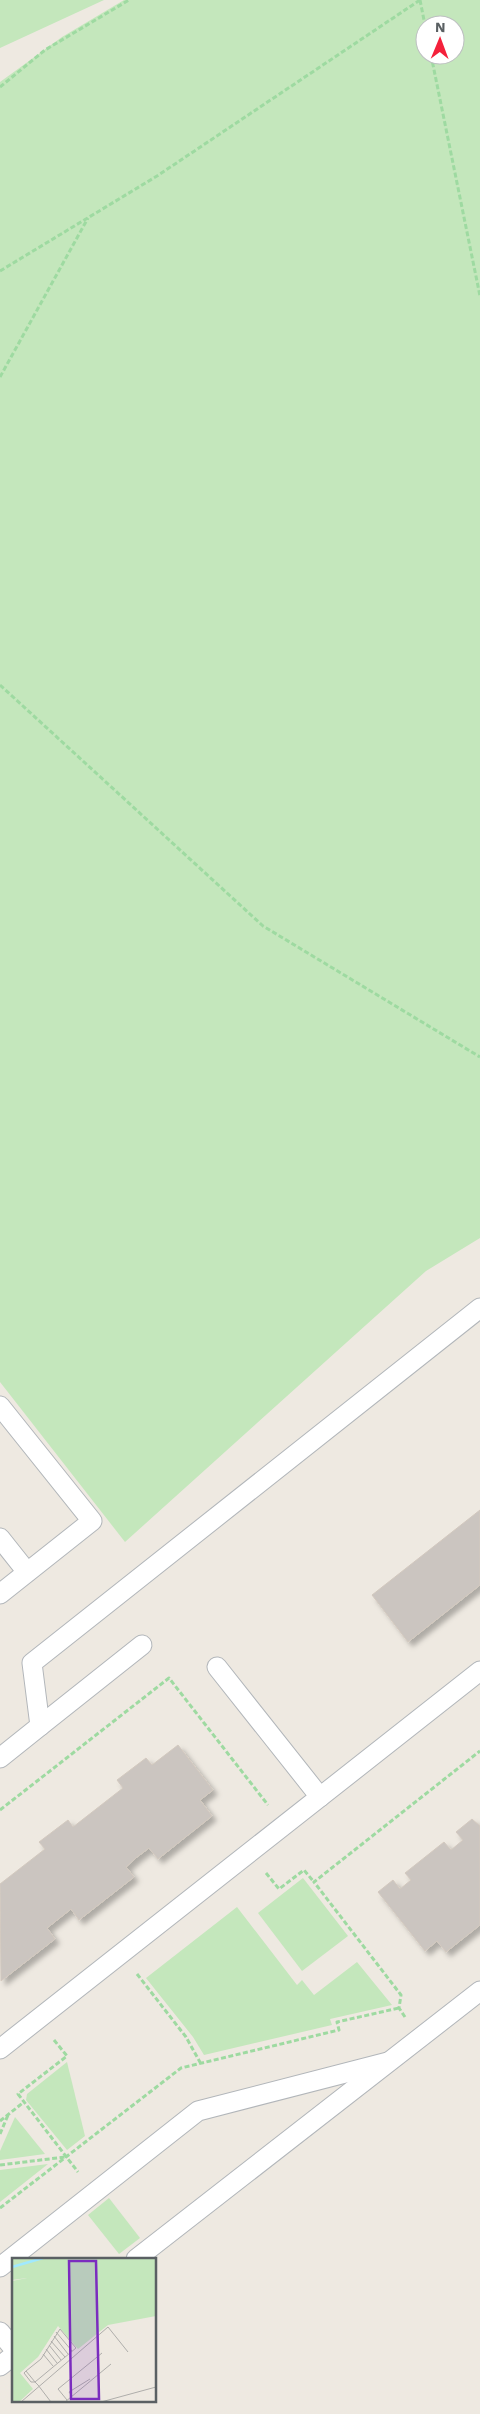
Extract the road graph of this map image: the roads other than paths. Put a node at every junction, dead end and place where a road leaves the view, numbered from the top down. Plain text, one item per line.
1 (480, 1308) edge
2 (0, 1406) edge
3 (0, 1538) edge
4 (27, 1572) junction
5 (0, 1594) edge
6 (142, 1645) dead end
7 (217, 1667) dead end
8 (480, 1671) edge
9 (40, 1726) junction
10 (0, 1758) edge
11 (320, 1797) junction
12 (480, 1991) edge
13 (0, 2049) edge
14 (388, 2062) junction
15 (137, 2258) edge
16 (0, 2267) edge
17 (0, 2332) edge
18 (12, 2347) edge
19 (12, 2357) edge
20 (0, 2366) edge

1 - 9 lane
2 - 4 lane
3 - 4 lane
4 - 5 lane
6 - 9 lane
7 - 11 lane
8 - 11 lane
9 - 10 lane
11 - 13 lane
12 - 14 lane
14 - 15 lane
14 - 16 lane
17 - 18 lane
19 - 20 lane

